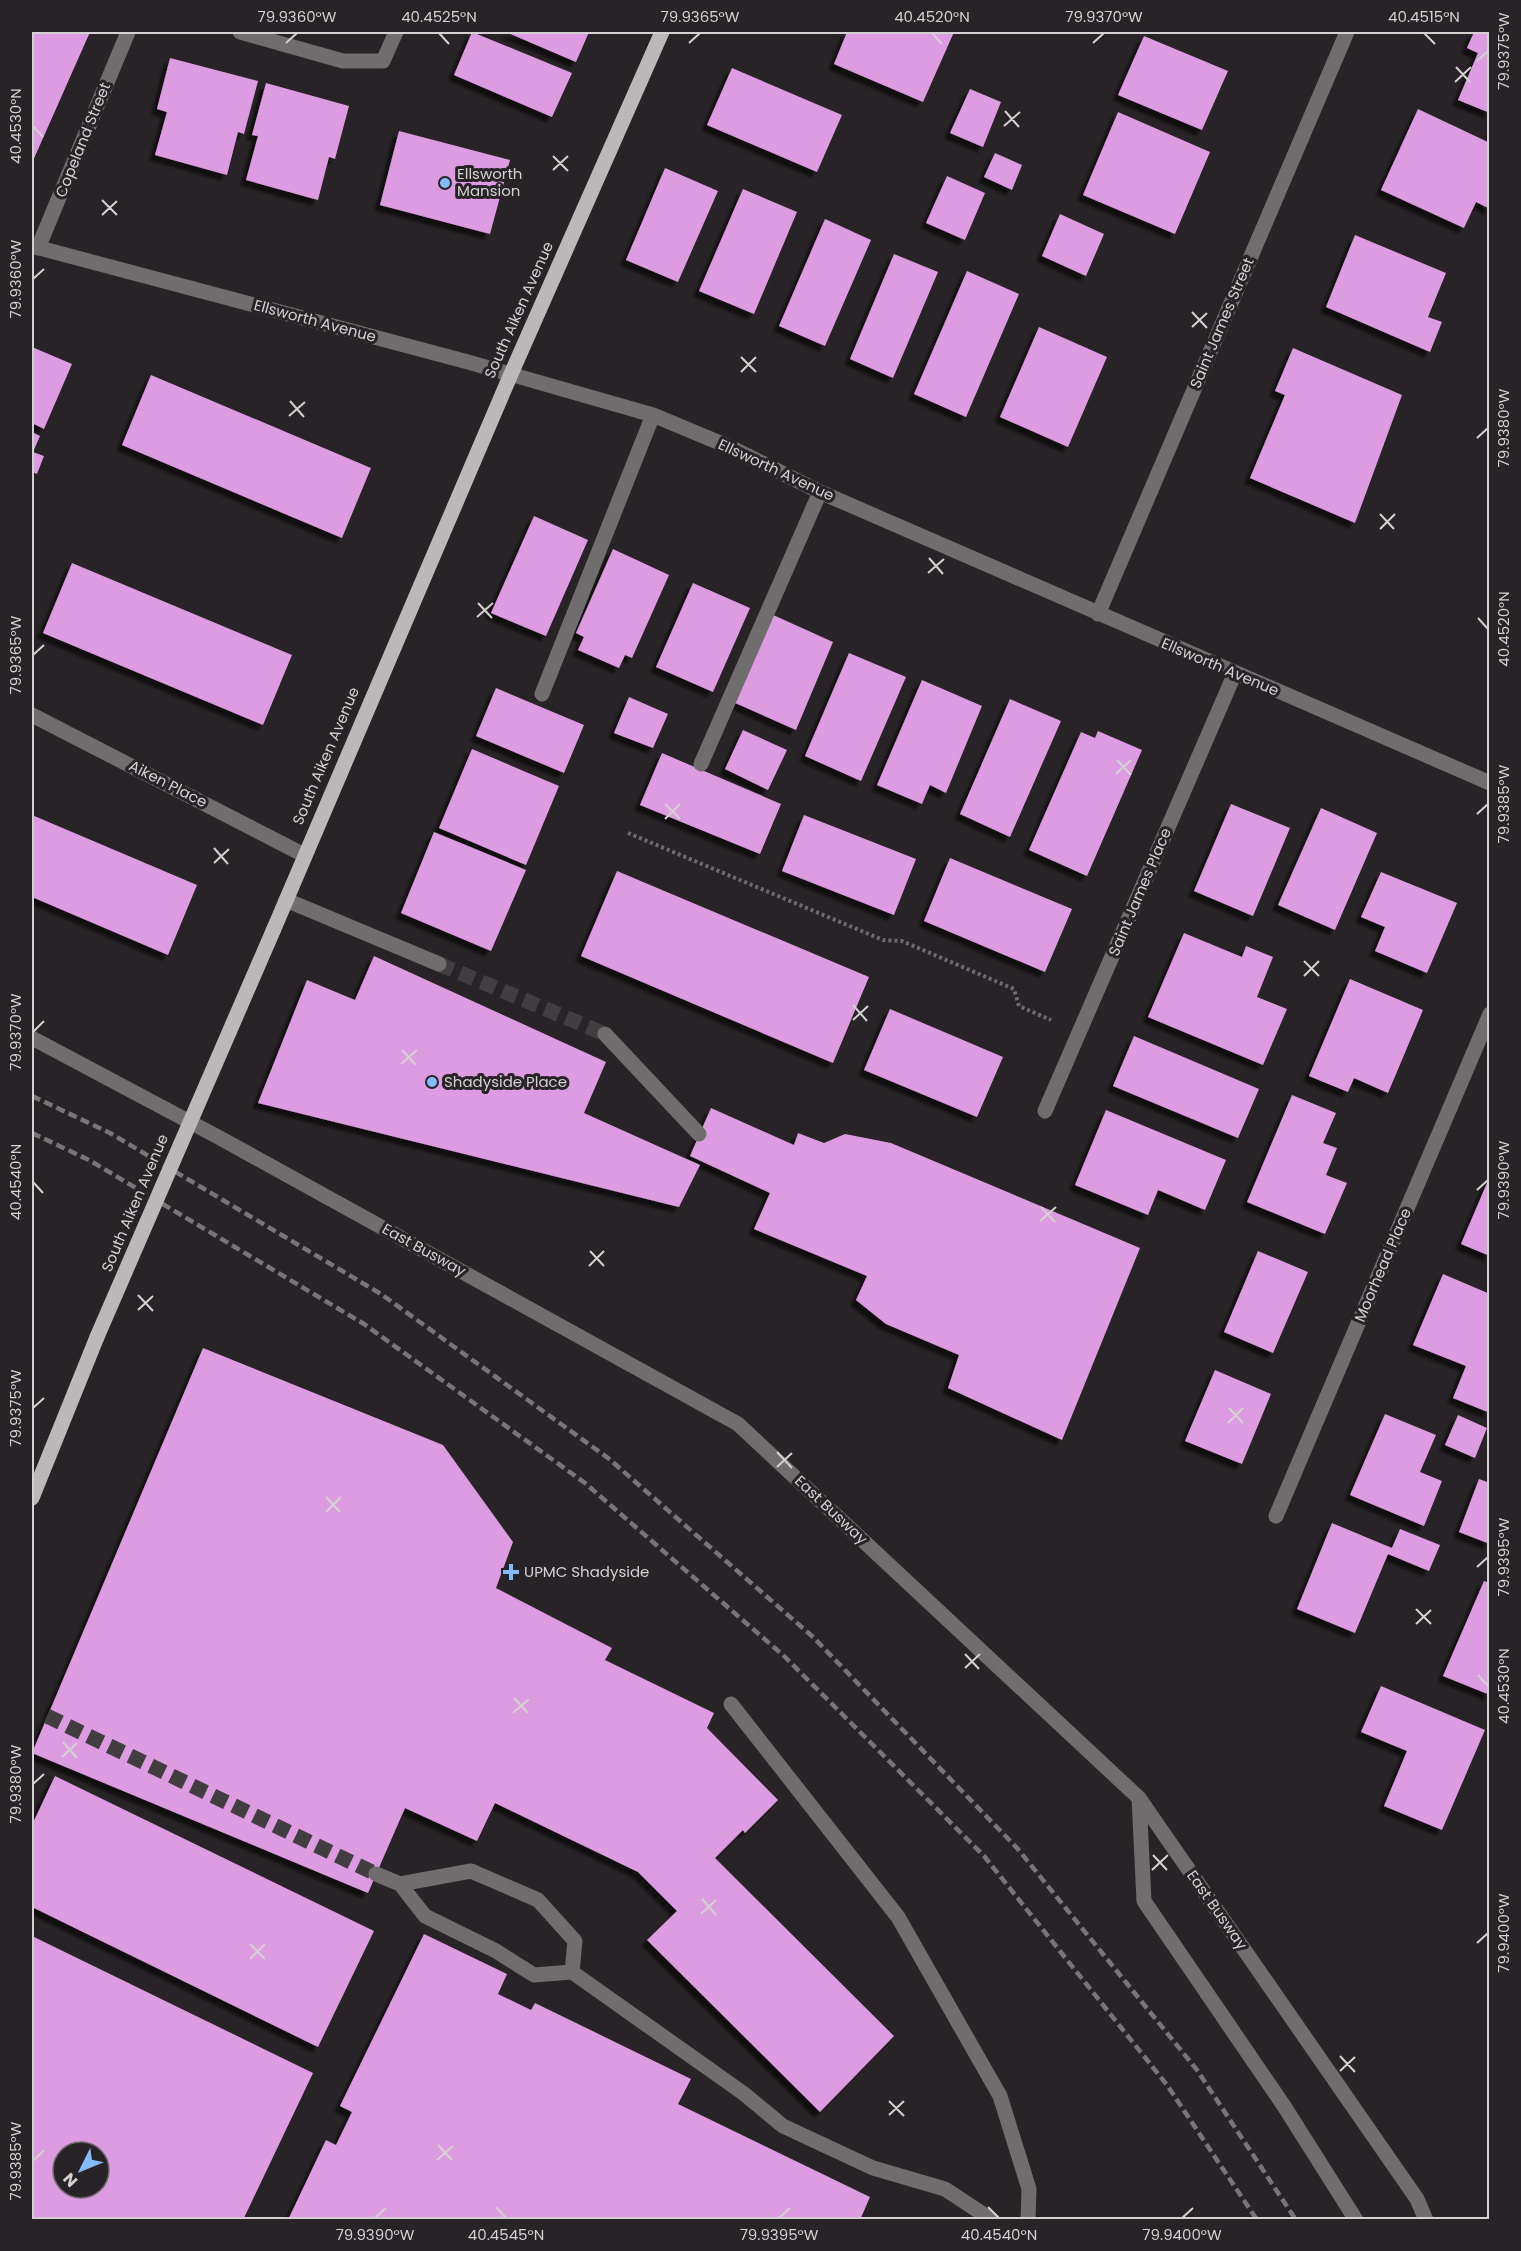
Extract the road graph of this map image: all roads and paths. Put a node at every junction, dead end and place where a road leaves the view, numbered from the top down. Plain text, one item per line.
1 (128, 32) edge
2 (240, 32) edge
3 (396, 32) edge
4 (662, 32) edge
5 (1347, 32) edge
6 (35, 247) edge
7 (511, 374) junction
8 (653, 415) junction
9 (820, 492) junction
10 (1098, 614) junction
11 (1235, 673) junction
12 (542, 694) dead end
13 (32, 715) edge
14 (700, 764) dead end
15 (1490, 783) edge
16 (628, 833) dead end
17 (304, 855) junction
18 (286, 900) junction
19 (439, 964) tunnel mouth
20 (1490, 1014) edge
21 (1079, 1034) junction
22 (606, 1035) tunnel mouth
23 (32, 1038) edge
24 (1045, 1111) dead end
25 (699, 1134) dead end
26 (32, 1498) edge
27 (1276, 1516) dead end
28 (731, 1704) dead end
29 (1139, 1798) junction
30 (376, 1874) tunnel mouth
31 (400, 1884) junction
32 (572, 1972) junction
33 (992, 2220) edge
34 (1029, 2220) edge
35 (1356, 2220) edge
36 (1426, 2220) edge

1 - 6 street, Copeland Street
2 - 3 street
4 - 7 main road, South Aiken Avenue
5 - 10 street, Saint James Street
6 - 7 street, Ellsworth Avenue
7 - 8 street, Ellsworth Avenue
7 - 17 main road, South Aiken Avenue
8 - 9 street, Ellsworth Avenue
8 - 12 street
9 - 10 street, Ellsworth Avenue
9 - 14 street
10 - 11 street, Ellsworth Avenue
11 - 15 street, Ellsworth Avenue
11 - 21 street, Saint James Place
13 - 17 street, Aiken Place
16 - 21 path
17 - 18 main road, South Aiken Avenue
18 - 19 street
18 - 26 main road, South Aiken Avenue, bridge
20 - 27 street, Moorhead Place
21 - 24 street, Saint James Place
22 - 25 street
23 - 29 street, East Busway
28 - 34 street
29 - 35 street
29 - 36 street, East Busway
30 - 31 street
31 - 32 street
31 - 32 street
32 - 33 street

